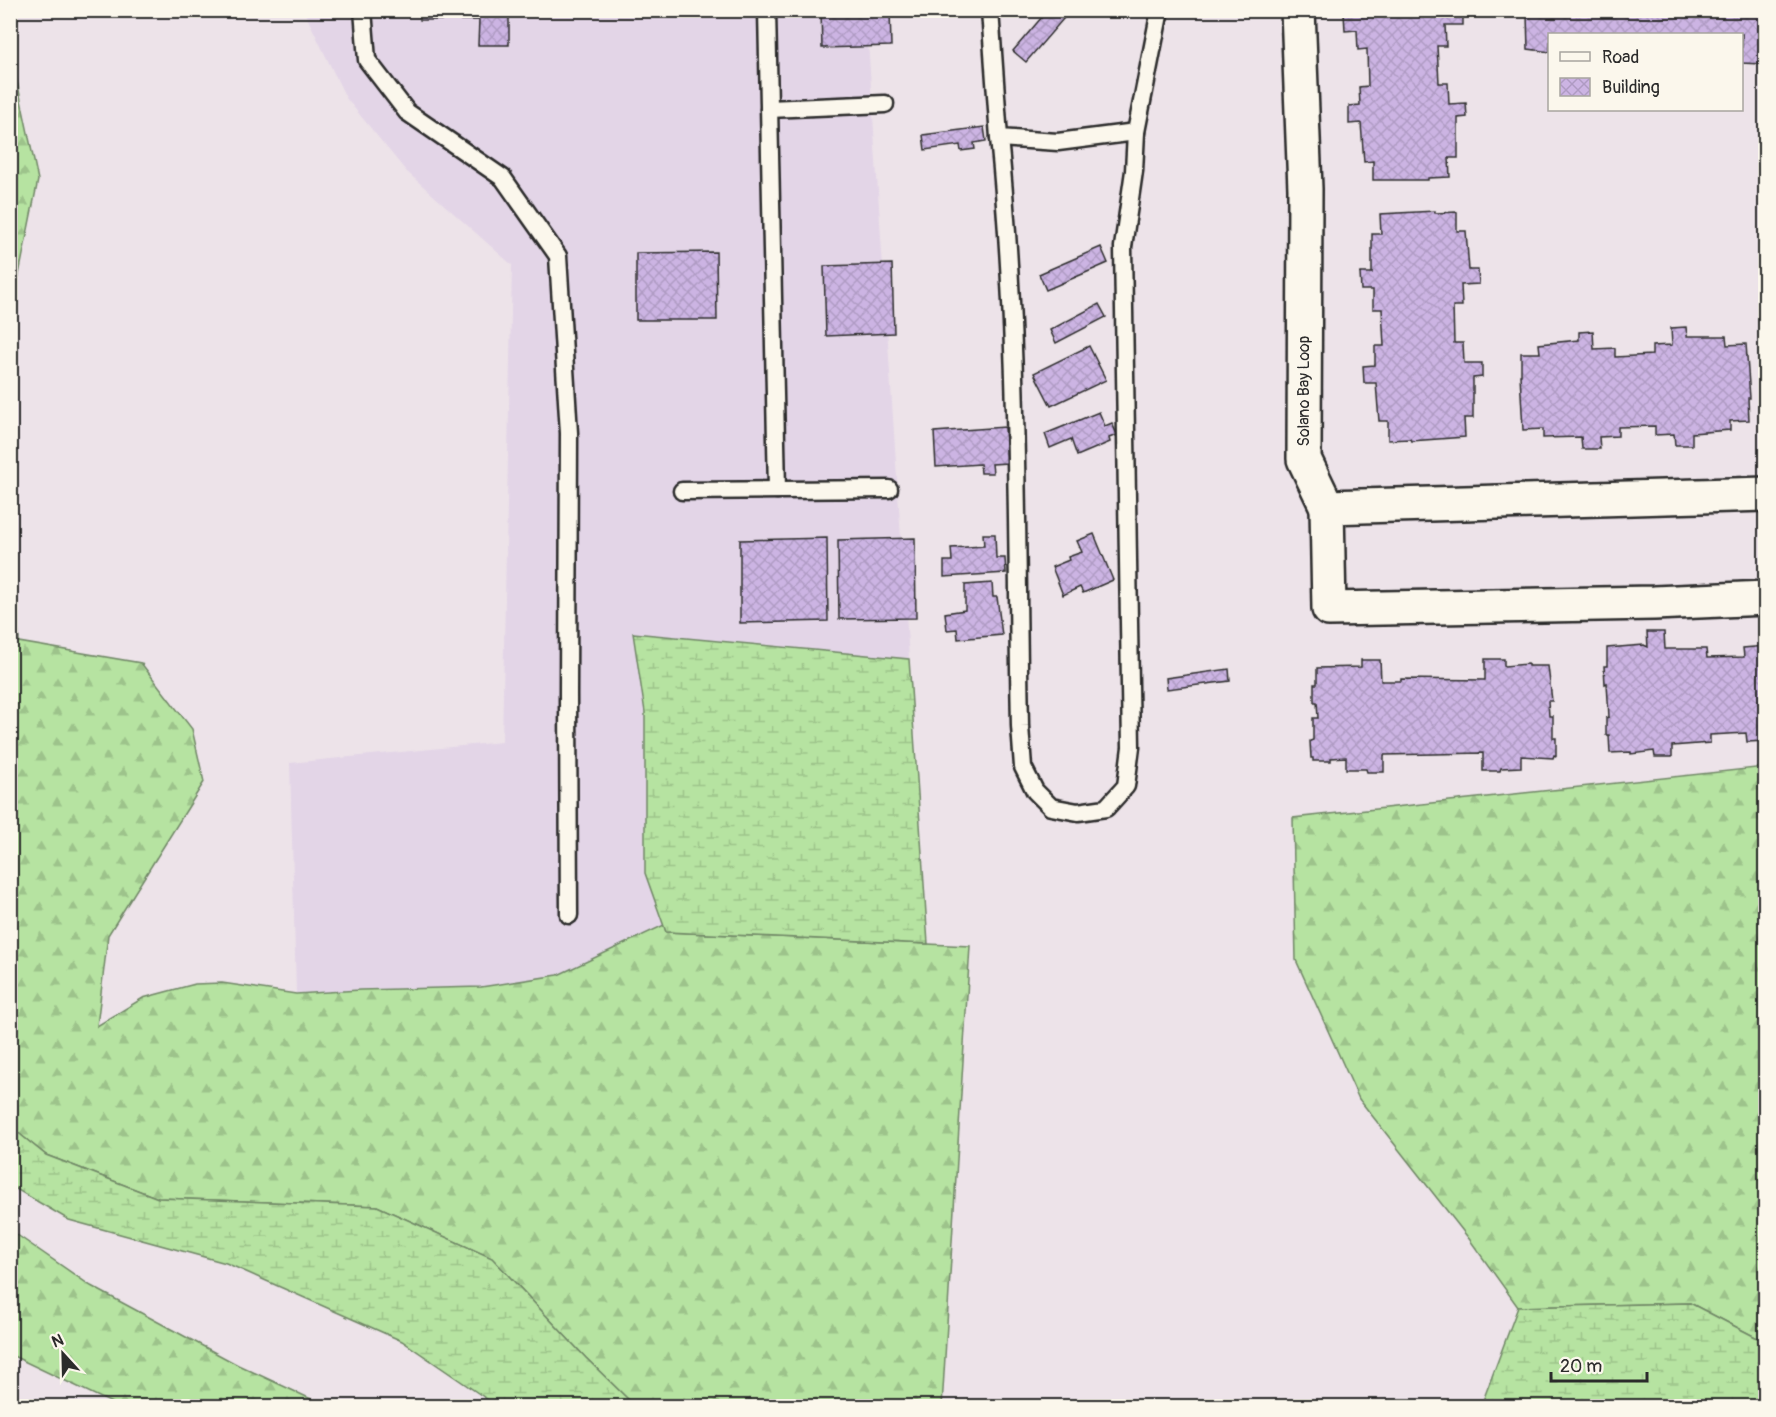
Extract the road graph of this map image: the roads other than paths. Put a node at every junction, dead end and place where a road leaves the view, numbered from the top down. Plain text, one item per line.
1 (363, 10) edge
2 (767, 10) edge
3 (990, 10) edge
4 (1160, 10) edge
5 (1298, 10) edge
6 (885, 104) dead end
7 (769, 109) junction
8 (1136, 132) junction
9 (999, 138) junction
10 (889, 489) dead end
11 (777, 490) junction
12 (682, 491) dead end
13 (1766, 494) edge
14 (1327, 507) junction
15 (1766, 598) edge
16 (569, 915) dead end

1 - 16 lane
2 - 7 lane
3 - 9 lane
4 - 8 lane
5 - 14 street, Solano Bay Loop
6 - 7 lane
7 - 11 lane
8 - 9 lane
8 - 9 lane
10 - 11 lane
11 - 12 lane
13 - 14 street
14 - 15 street

